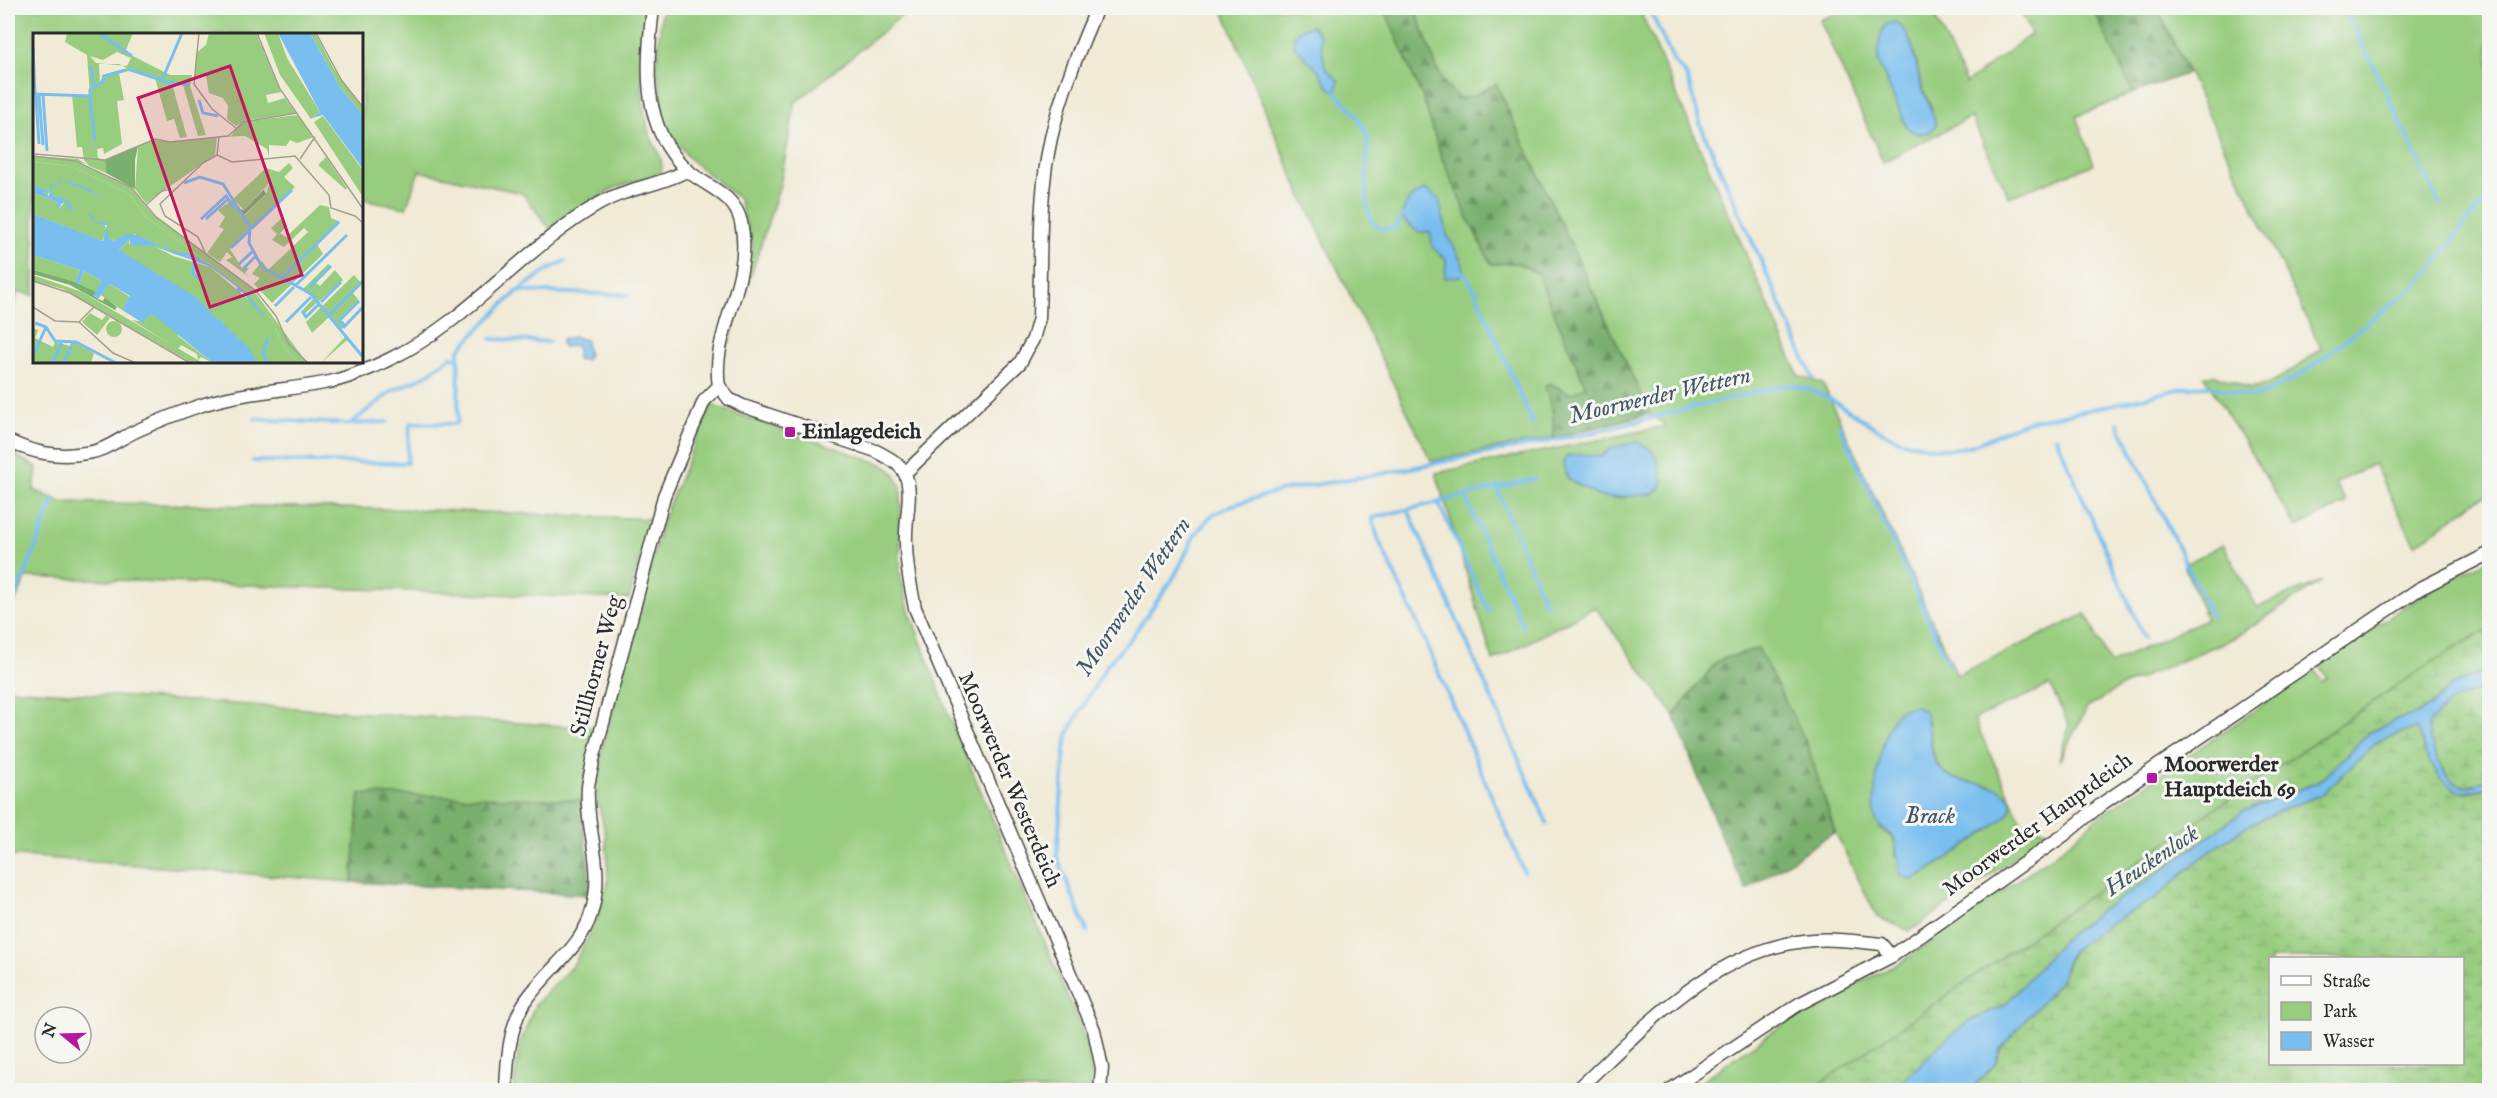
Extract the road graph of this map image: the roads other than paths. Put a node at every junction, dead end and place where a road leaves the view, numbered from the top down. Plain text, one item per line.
1 (653, 8) edge
2 (1097, 8) edge
3 (688, 170) junction
4 (719, 386) junction
5 (8, 441) edge
6 (905, 473) junction
7 (2490, 553) edge
8 (1892, 956) junction
9 (1100, 1087) edge
10 (506, 1090) edge
11 (1112, 1090) edge
12 (1577, 1090) edge
13 (1670, 1090) edge

1 - 3 street
2 - 6 street
3 - 4 street
3 - 5 street
4 - 6 street
4 - 10 street, Stillhorner Weg
6 - 9 street, Moorwerder Westerdeich
7 - 8 street, Moorwerder Hauptdeich
8 - 12 street
8 - 13 street, Moorwerder Hauptdeich
9 - 11 street, Moorwerder Westerdeich

